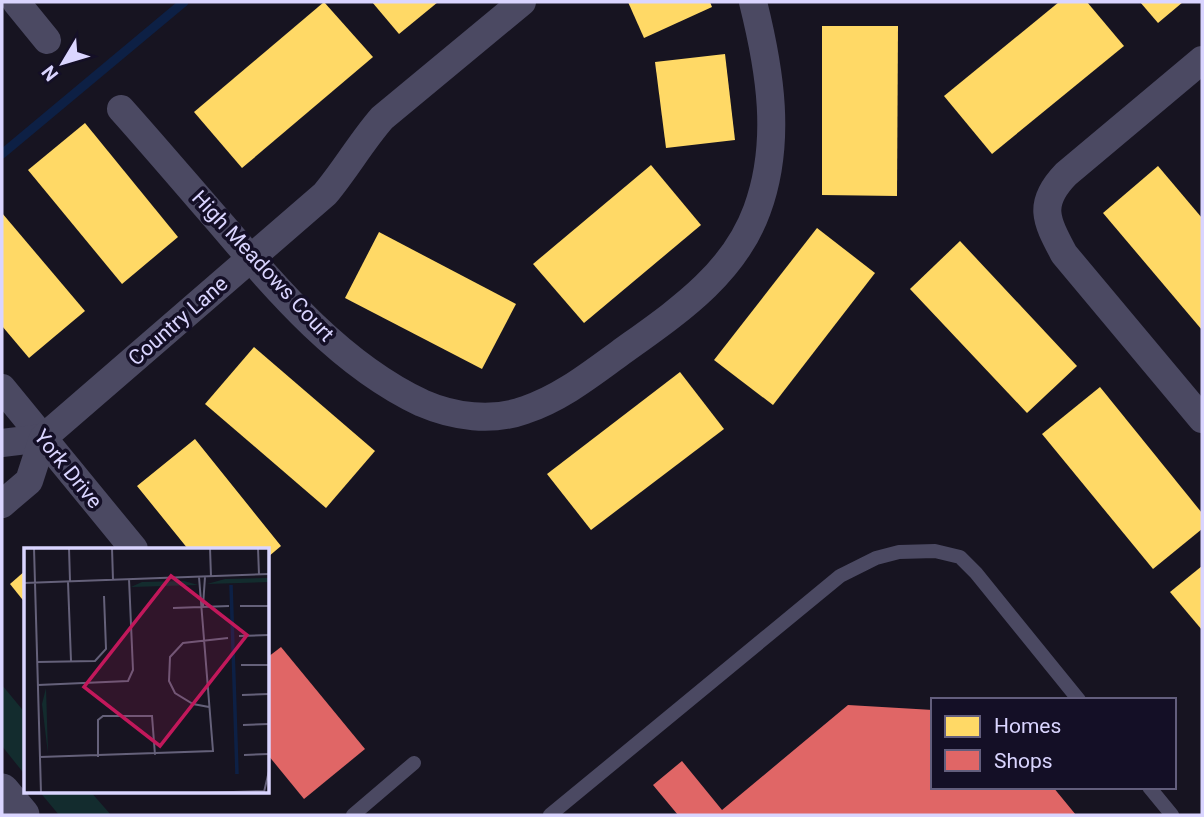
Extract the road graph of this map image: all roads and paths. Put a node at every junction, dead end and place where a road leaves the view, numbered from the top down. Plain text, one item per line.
1 (16, 2) edge
2 (522, 2) edge
3 (753, 2) edge
4 (47, 40) dead end
5 (1202, 60) edge
6 (121, 108) dead end
7 (250, 259) junction
8 (2, 388) edge
9 (1202, 419) edge
10 (43, 438) junction
11 (2, 443) edge
12 (2, 504) edge
13 (133, 548) edge
14 (1077, 698) edge
15 (414, 763) dead end
16 (1151, 789) edge
17 (2, 791) edge
18 (22, 815) edge
19 (353, 815) edge
20 (550, 815) edge
21 (1172, 815) edge

1 - 4 street
2 - 7 street, Country Lane
3 - 7 street, High Meadows Court
5 - 9 street
6 - 7 street, High Meadows Court
7 - 10 street, Country Lane
8 - 10 street, York Drive
10 - 11 street
10 - 12 street
10 - 13 street, York Drive
14 - 20 lane
15 - 19 lane
16 - 21 lane
17 - 18 street

